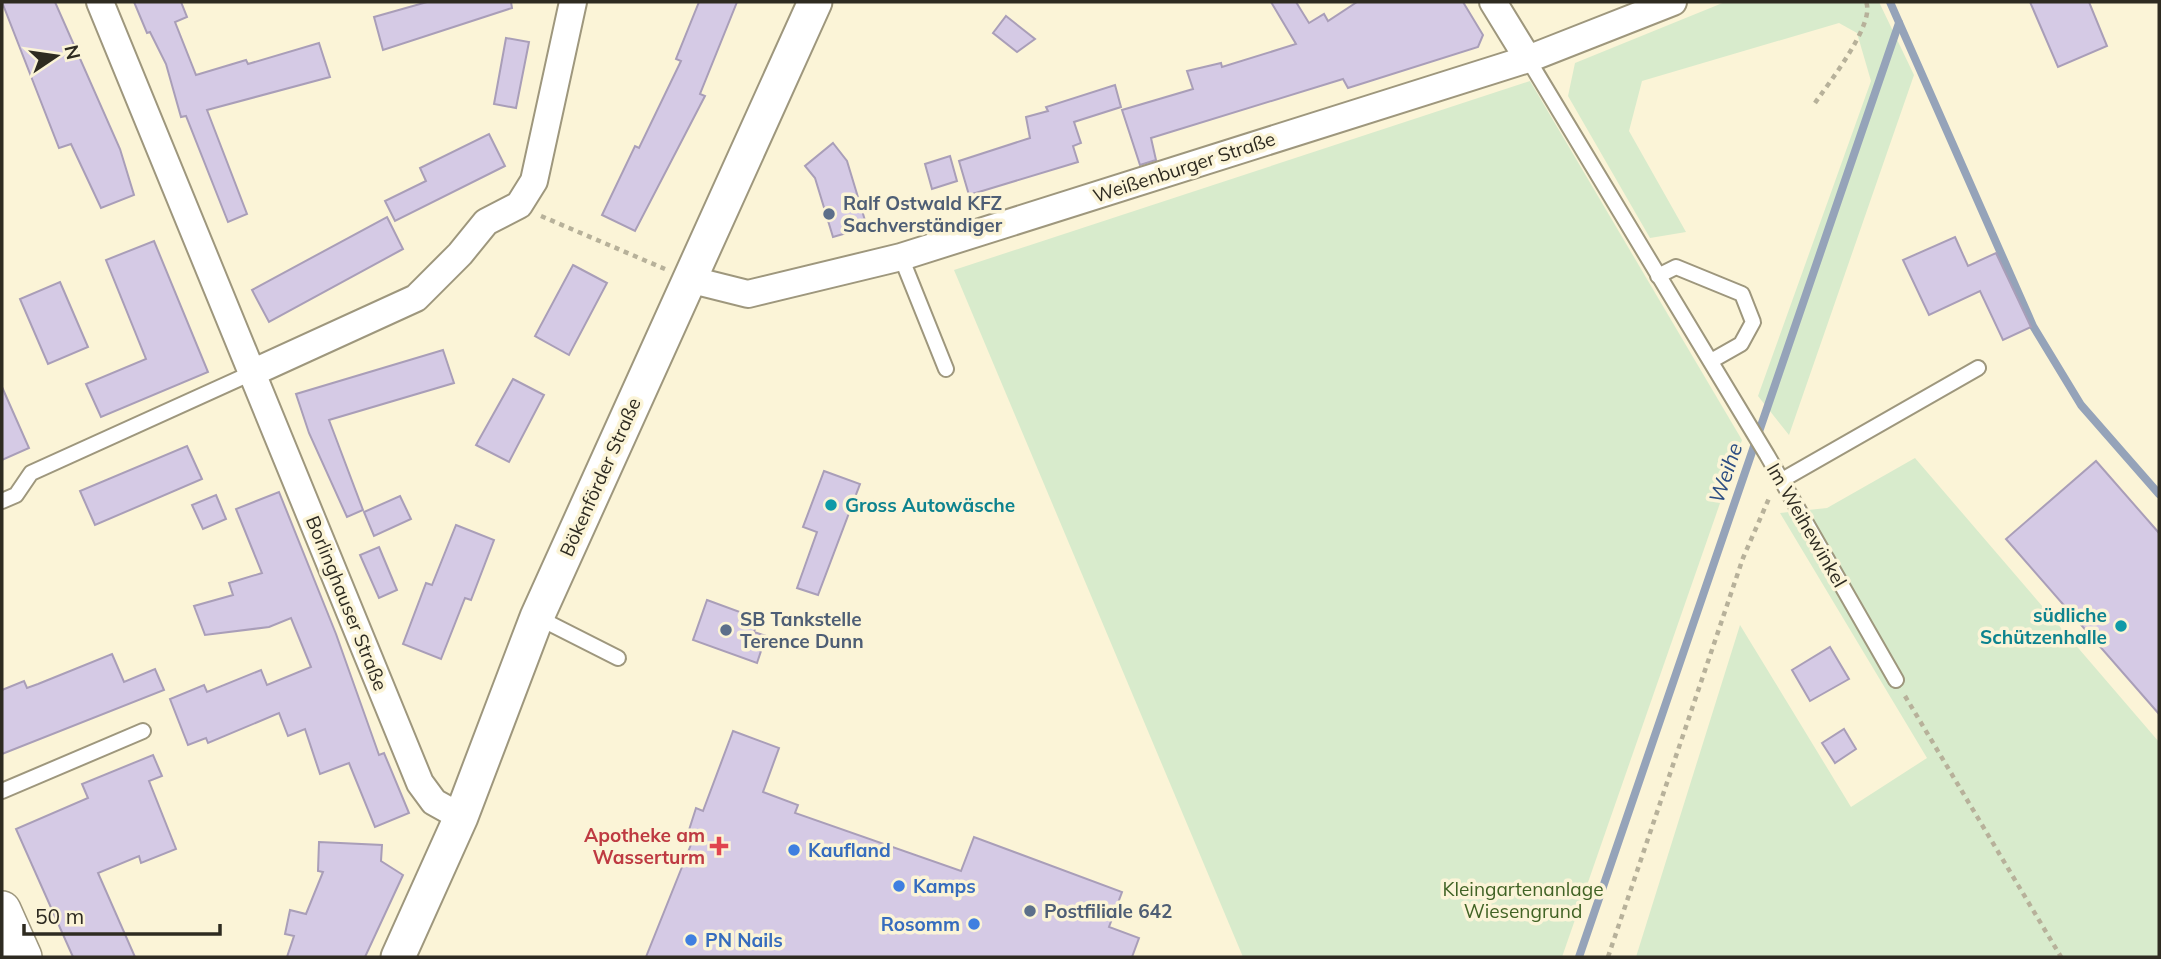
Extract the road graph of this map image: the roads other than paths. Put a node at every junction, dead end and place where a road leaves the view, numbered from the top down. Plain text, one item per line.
1 (100, 2) edge
2 (573, 2) edge
3 (815, 2) edge
4 (1493, 2) edge
5 (1673, 2) edge
6 (1528, 59) junction
7 (901, 257) junction
8 (1658, 276) junction
9 (688, 279) junction
10 (1710, 361) junction
11 (1978, 368) dead end
12 (946, 369) dead end
13 (254, 372) junction
14 (1782, 480) junction
15 (2, 501) edge
16 (537, 617) junction
17 (618, 658) dead end
18 (1896, 680) road end
19 (143, 731) dead end
20 (2, 791) edge
21 (461, 817) junction
22 (2, 910) edge
23 (23, 957) edge
24 (398, 957) edge

1 - 13 street, Borlinghauser Straße
2 - 13 street
3 - 9 street, Bökenförder Straße
4 - 6 street
5 - 6 street, Weißenburger Straße
6 - 7 street, Weißenburger Straße
6 - 8 lane, Im Weihewinkel
7 - 9 street, Weißenburger Straße
7 - 12 lane
8 - 10 lane, Im Weihewinkel
8 - 10 lane
9 - 16 street, Bökenförder Straße
10 - 14 lane, Im Weihewinkel
11 - 14 lane
13 - 15 lane
13 - 21 street, Borlinghauser Straße
14 - 18 lane, Im Weihewinkel
16 - 17 lane
16 - 21 street, Bökenförder Straße
19 - 20 lane
21 - 24 street, Bökenförder Straße
22 - 23 main road

